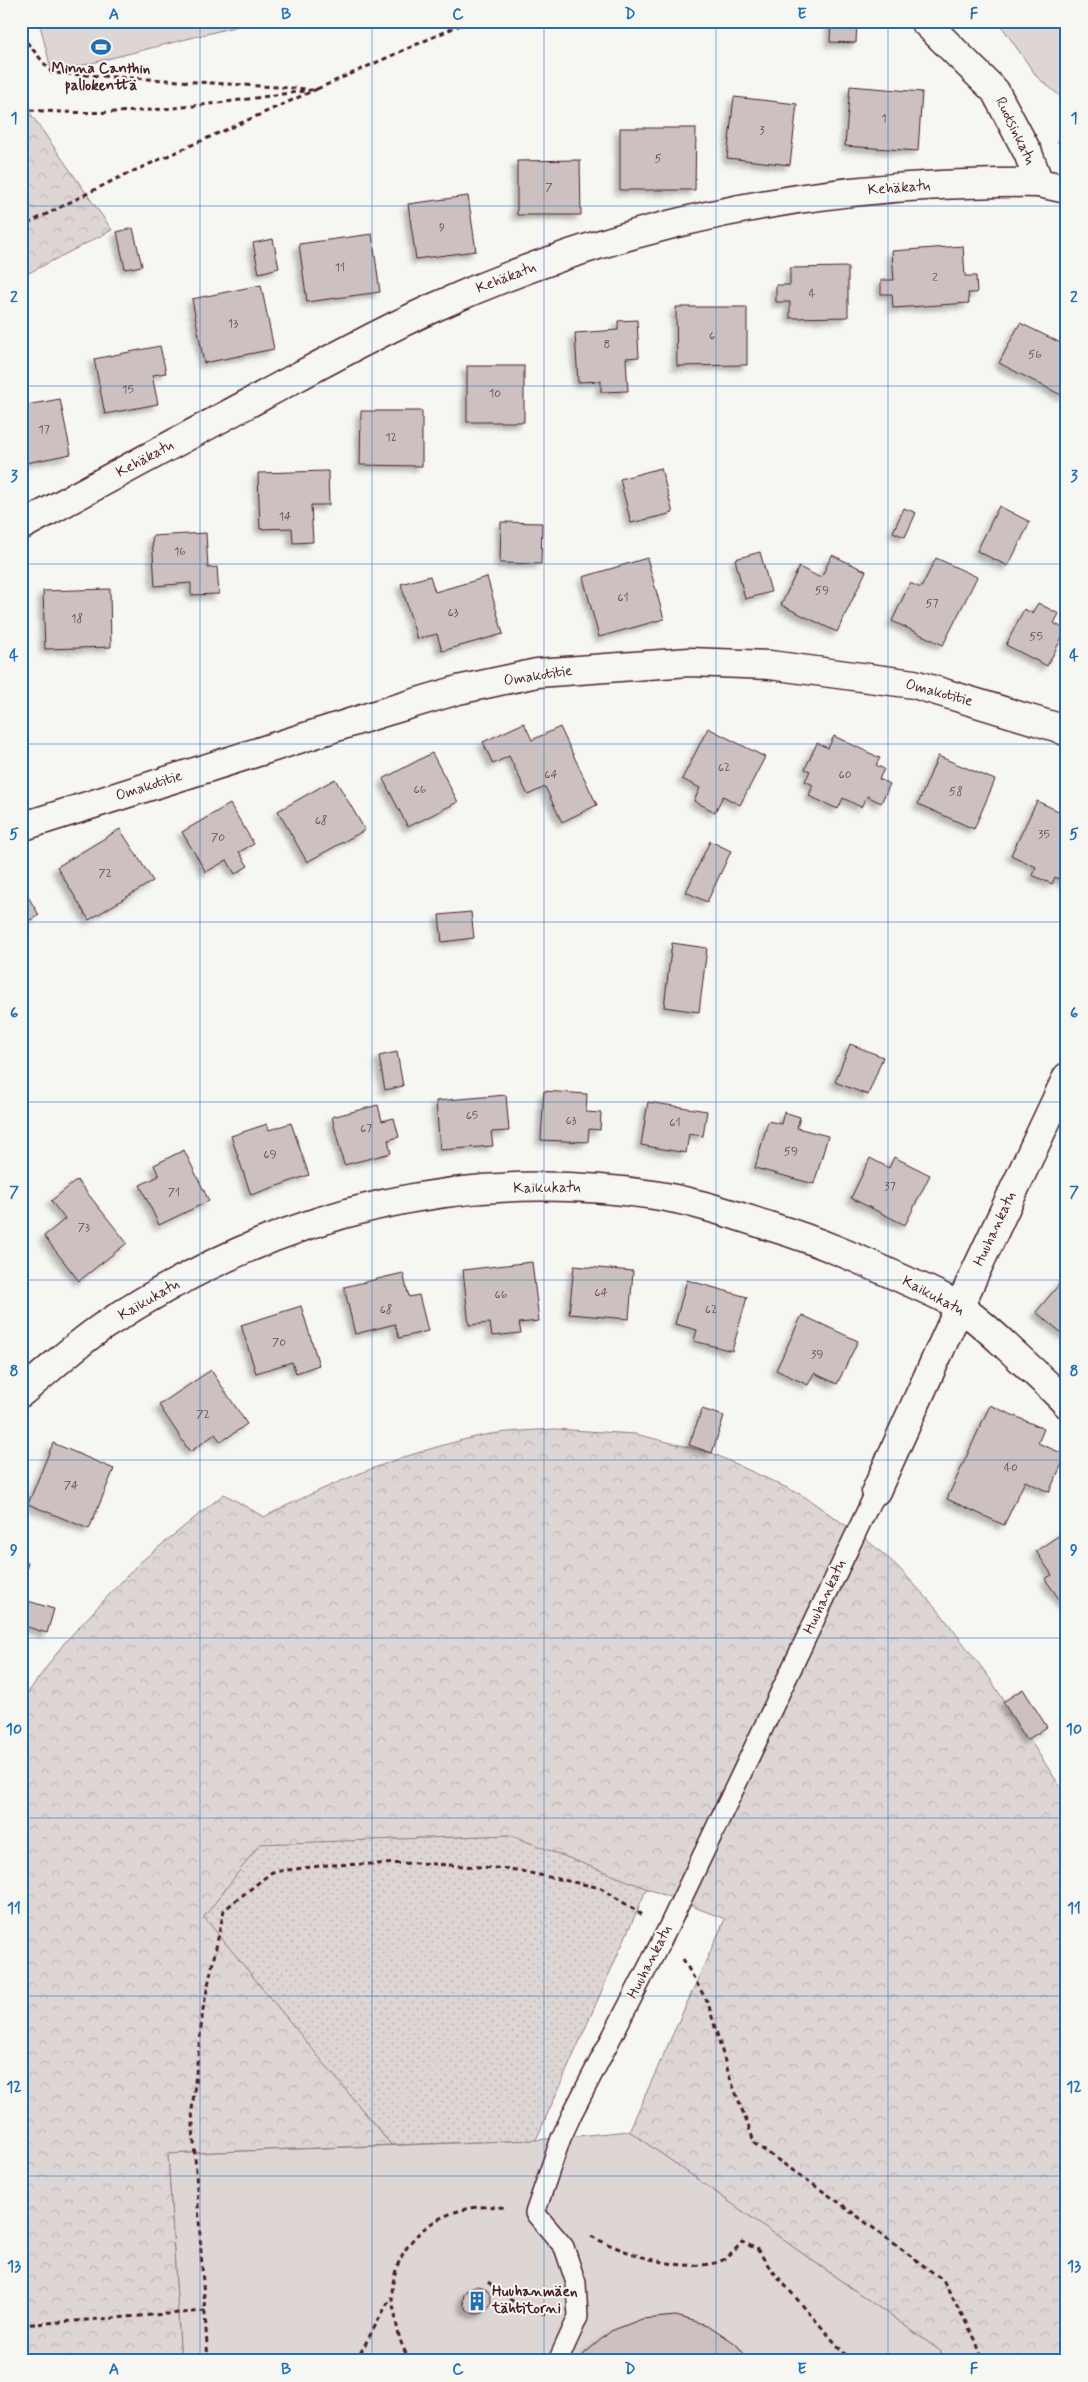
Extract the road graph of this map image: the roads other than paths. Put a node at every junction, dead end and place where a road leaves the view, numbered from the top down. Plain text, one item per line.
1 (924, 21) edge
2 (1039, 183) junction
3 (1067, 189) edge
4 (21, 526) edge
5 (1067, 732) edge
6 (21, 826) edge
7 (1067, 1077) edge
8 (960, 1307) junction
9 (21, 1393) edge
10 (1067, 1404) edge
11 (876, 1491) joint
12 (558, 2361) edge

1 - 2 street, Ruotsinkatu
2 - 3 street, Ruotsinkatu
2 - 4 street, Kehäkatu
5 - 6 street, Omakotitie
7 - 8 street, Huuhankatu
8 - 9 street, Kaikukatu
8 - 10 street, Kaikukatu
8 - 11 street, Huuhankatu
11 - 12 lane, Huuhankatu

